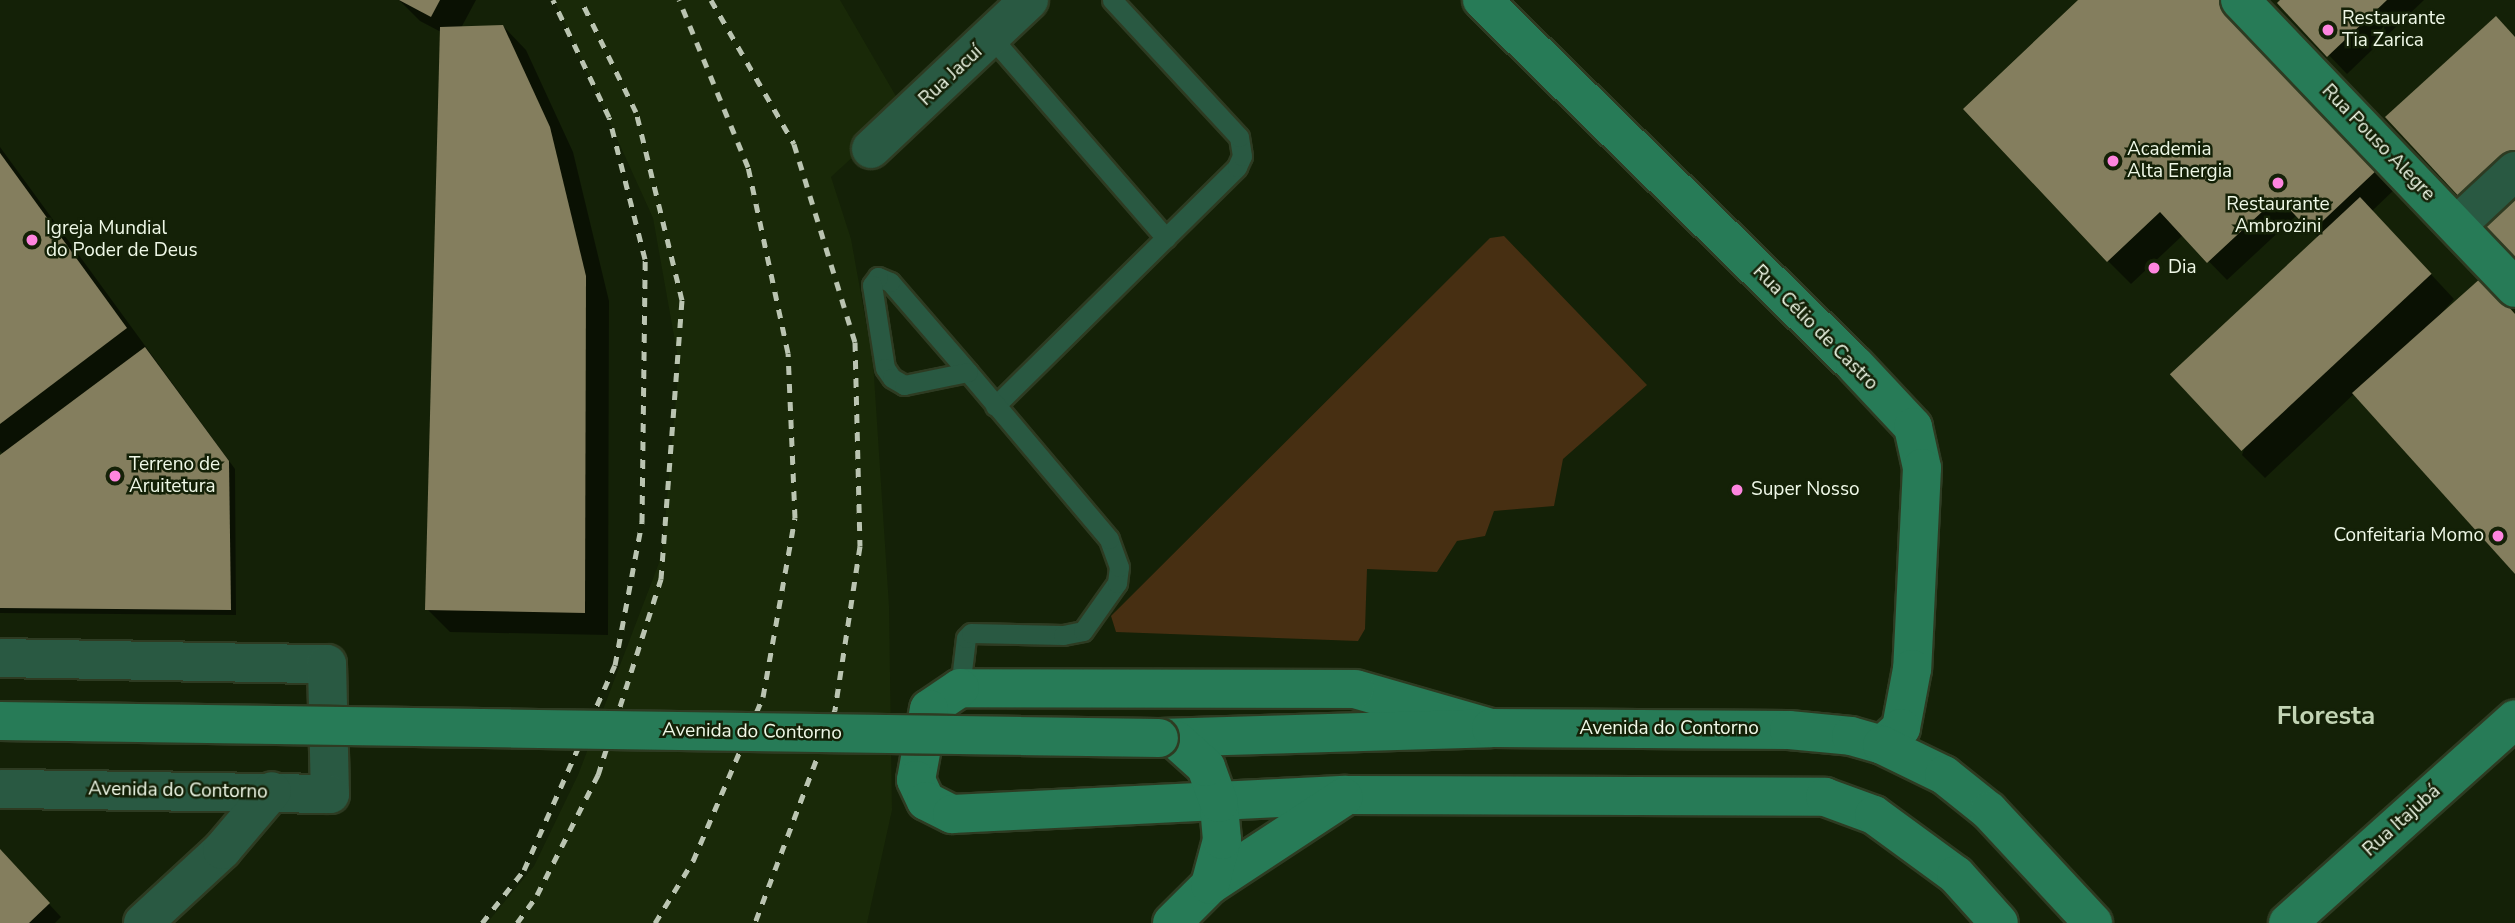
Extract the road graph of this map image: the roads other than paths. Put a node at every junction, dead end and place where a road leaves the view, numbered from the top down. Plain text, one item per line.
1 (1029, 0) edge
2 (1112, 0) edge
3 (1482, 0) edge
4 (2240, 0) edge
5 (992, 38) junction
6 (871, 149) dead end
7 (2515, 171) edge
8 (2457, 225) junction
9 (1166, 238) junction
10 (2515, 288) edge
11 (968, 372) junction
12 (995, 406) junction
13 (0, 658) edge
14 (960, 688) junction
15 (2515, 719) edge
16 (0, 721) edge
17 (1491, 728) junction
18 (1168, 739) junction
19 (1882, 745) junction
20 (0, 789) edge
21 (272, 791) junction
22 (1346, 795) junction
23 (1219, 803) junction
24 (1210, 885) junction
25 (144, 923) edge
26 (1172, 923) edge
27 (1999, 923) edge
28 (2093, 923) edge
29 (2288, 923) edge

1 - 5 street, Rua Jacuí
2 - 9 lane
3 - 19 main road, Rua Célio de Castro
4 - 8 main road, Rua Pouso Alegre
5 - 6 street, Rua Jacuí
5 - 9 lane
7 - 8 street
8 - 10 main road, Rua Pouso Alegre
9 - 12 lane
11 - 11 lane
11 - 12 lane
12 - 14 lane
13 - 21 street, Avenida do Contorno
14 - 17 main road
14 - 23 main road
15 - 29 main road, Rua Itajubá
16 - 18 main road, Avenida do Contorno, bridge
17 - 18 main road, Avenida do Contorno
17 - 19 main road, Avenida do Contorno
18 - 23 main road
19 - 28 main road, Avenida do Contorno
20 - 21 street, Avenida do Contorno
21 - 25 street
22 - 23 main road
22 - 24 main road
22 - 27 main road
23 - 24 main road
24 - 26 main road

